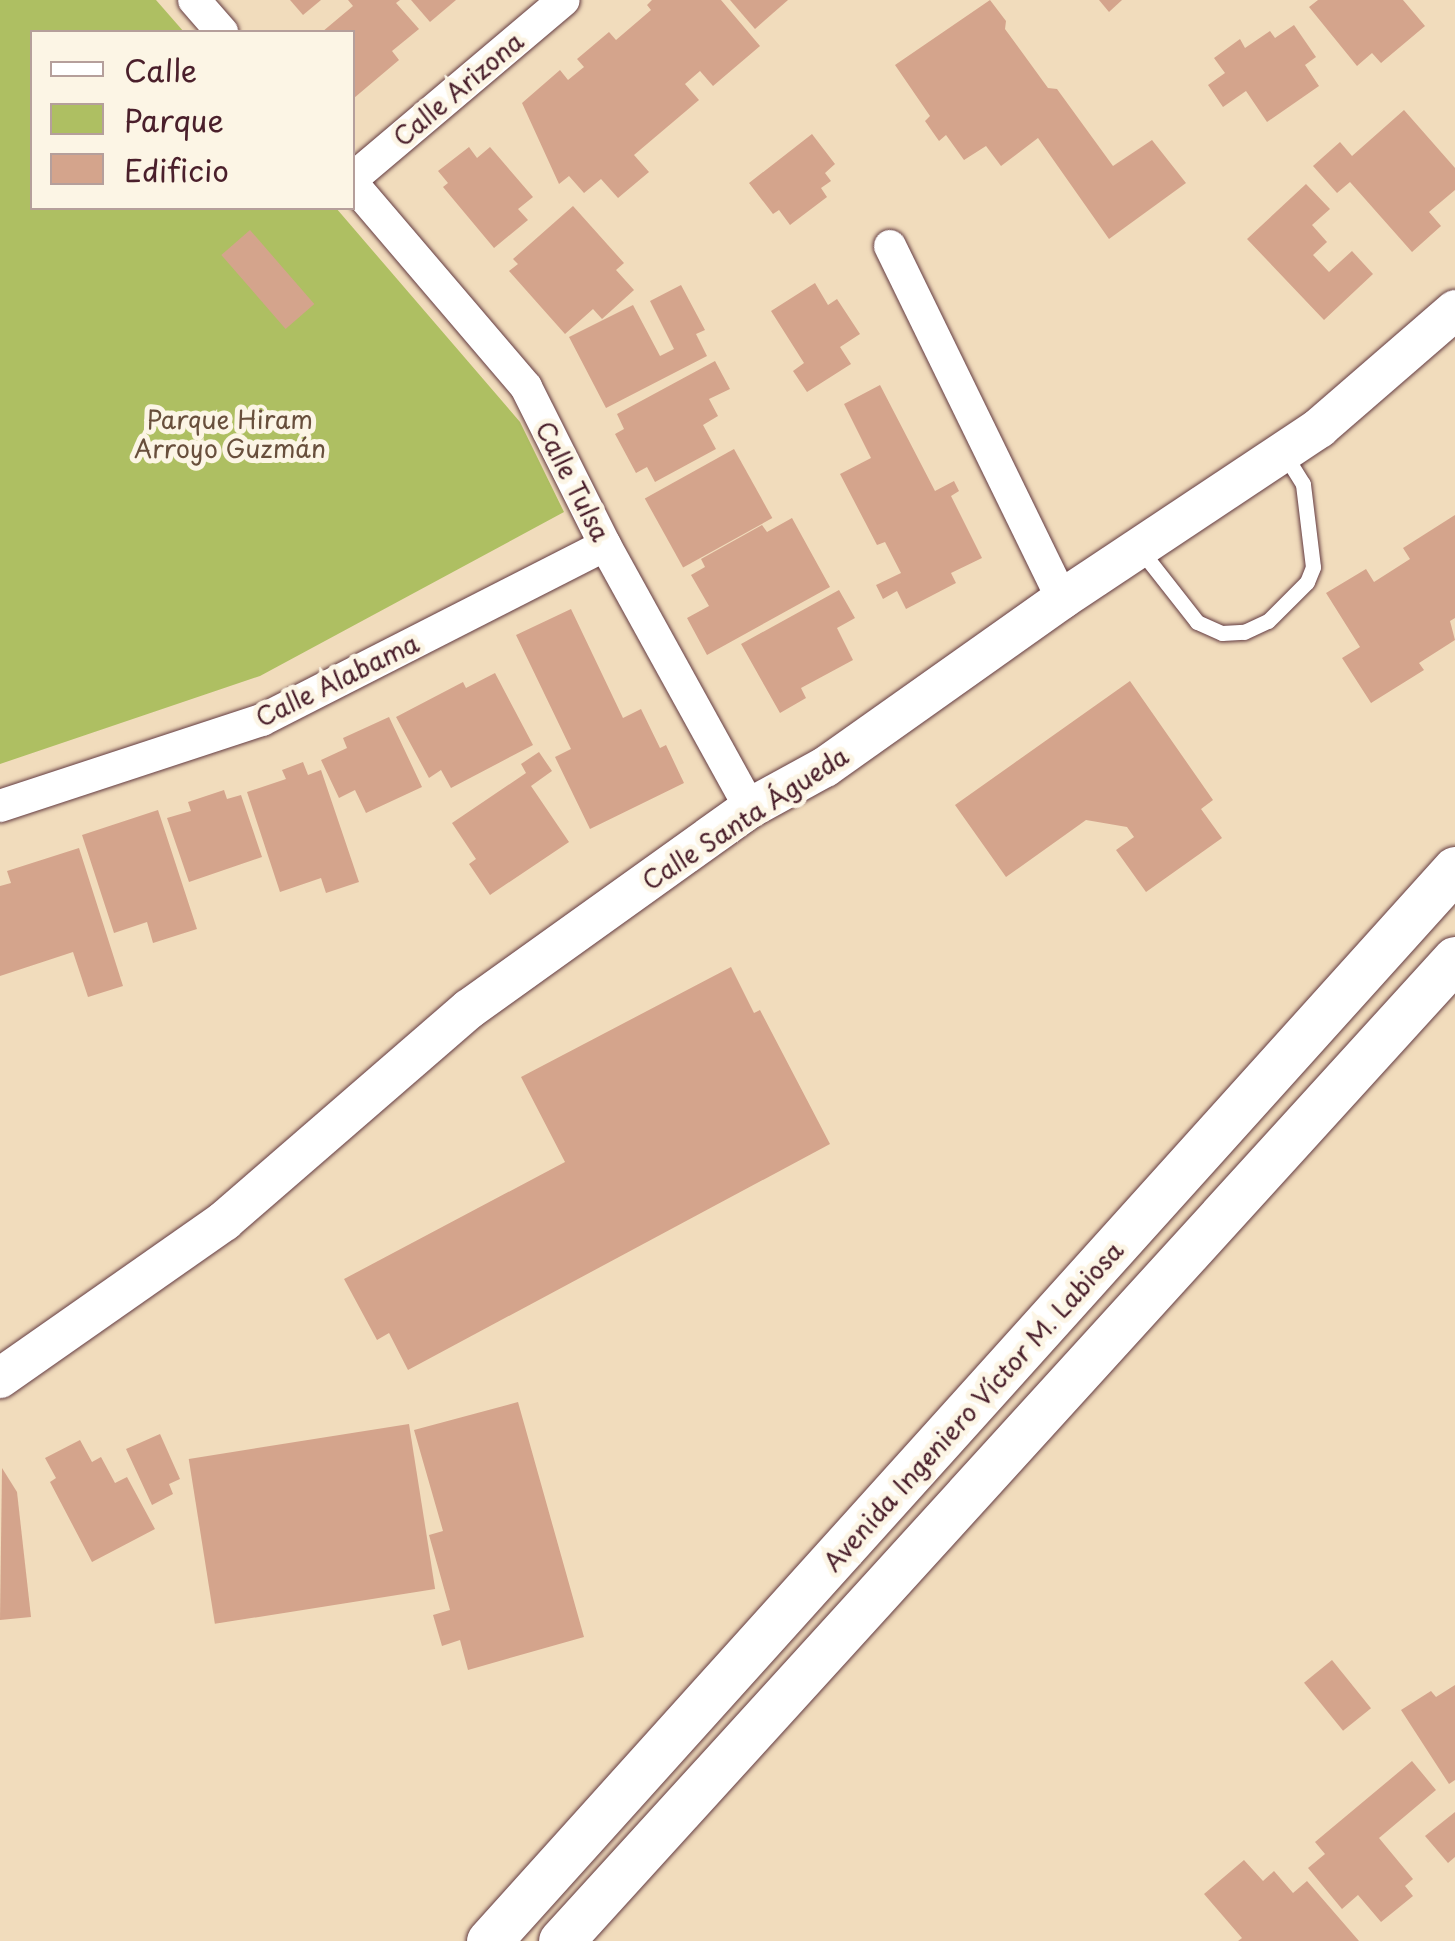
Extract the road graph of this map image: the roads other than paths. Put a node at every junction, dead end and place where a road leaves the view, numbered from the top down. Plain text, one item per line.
1 (194, 0) edge
2 (564, 0) edge
3 (220, 30) edge
4 (355, 178) edge
5 (355, 185) edge
6 (890, 246) dead end
7 (1455, 310) edge
8 (1284, 452) junction
9 (605, 544) junction
10 (1139, 548) junction
11 (1062, 599) junction
12 (0, 806) edge
13 (750, 808) junction
14 (1455, 869) edge
15 (1455, 959) edge
16 (0, 1378) edge
17 (489, 1941) edge
18 (562, 1941) edge

1 - 3 street
2 - 4 street, Calle Arizona
5 - 9 street, Calle Tulsa
6 - 11 street
7 - 8 street, Calle Santa Águeda
8 - 10 street, Calle Santa Águeda
8 - 10 lane
9 - 12 street, Calle Alabama
9 - 13 street, Calle Tulsa
10 - 11 street, Calle Santa Águeda
11 - 13 street, Calle Santa Águeda
13 - 16 street, Calle Santa Águeda
14 - 17 main road, Avenida Ingeniero Víctor M. Labiosa
15 - 18 main road

